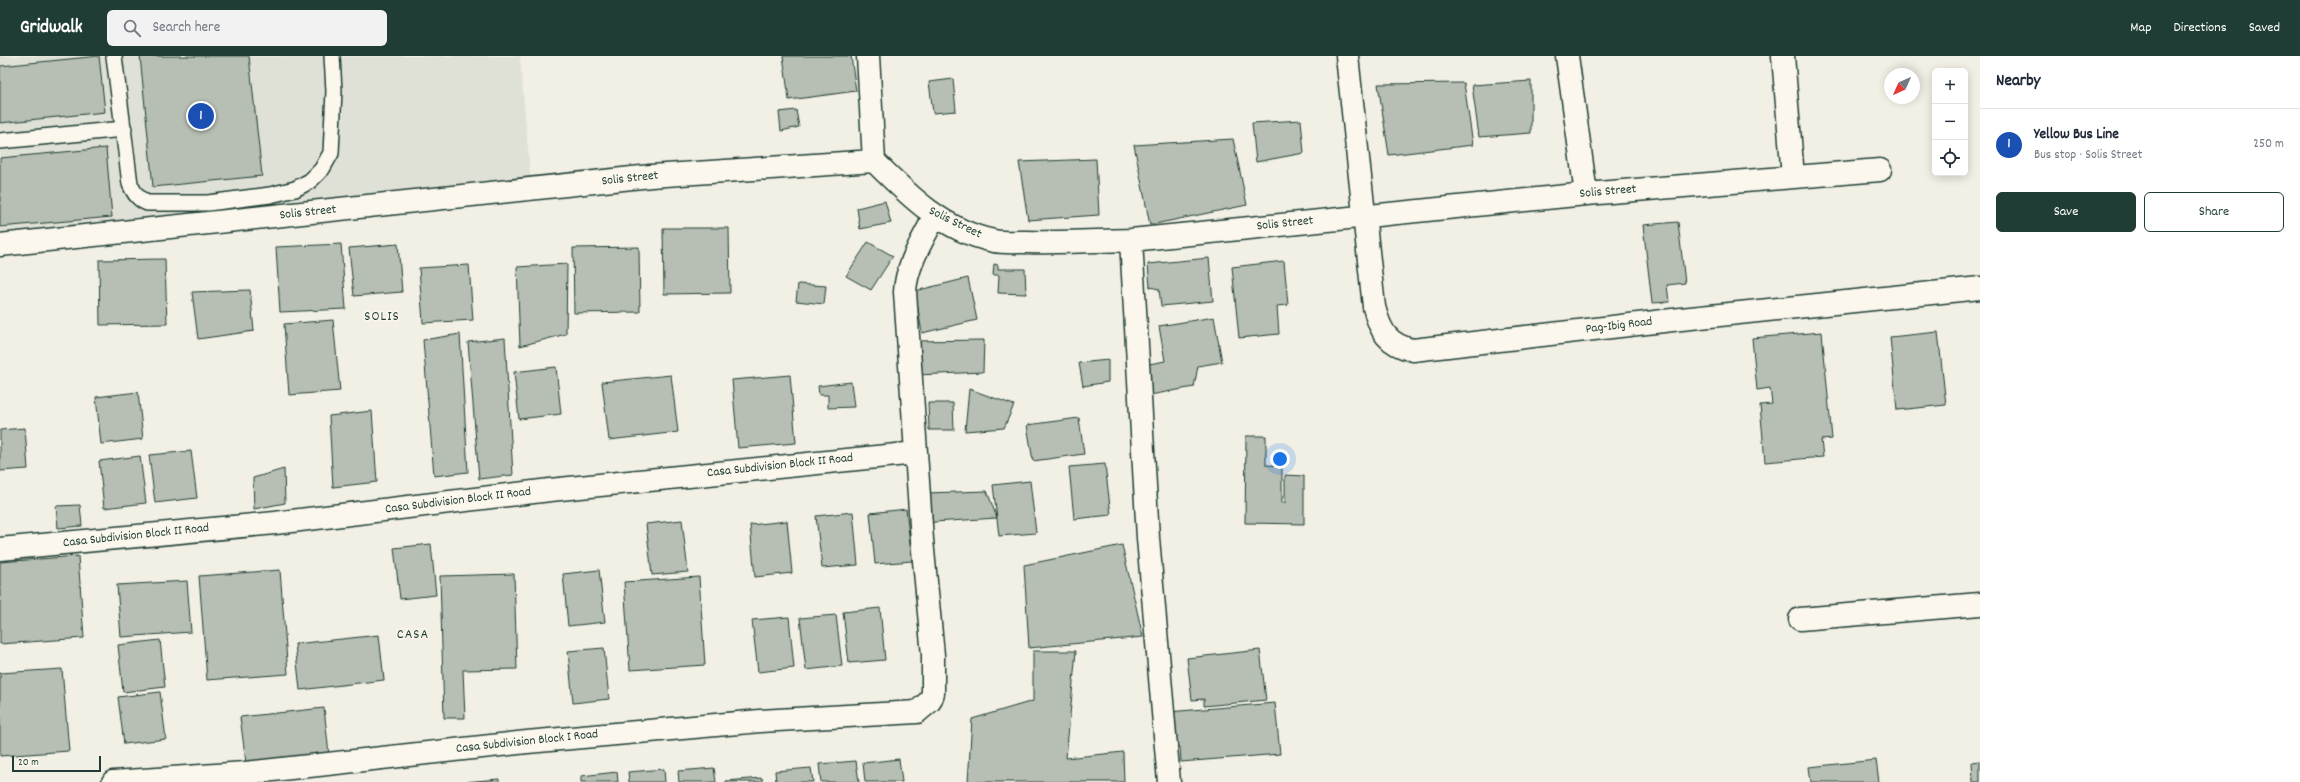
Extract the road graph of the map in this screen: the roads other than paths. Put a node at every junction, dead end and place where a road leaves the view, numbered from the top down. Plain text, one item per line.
1 (114, 56) edge
2 (332, 56) edge
3 (868, 56) edge
4 (1347, 56) edge
5 (1567, 56) edge
6 (1783, 56) edge
7 (124, 129) junction
8 (0, 141) edge
9 (874, 161) junction
10 (1880, 170) dead end
11 (1793, 177) junction
12 (1586, 194) junction
13 (1366, 215) junction
14 (936, 216) junction
15 (1131, 240) junction
16 (0, 245) edge
17 (1980, 288) edge
18 (916, 453) junction
19 (0, 549) edge
20 (1980, 604) edge
21 (1800, 619) dead end
22 (113, 782) edge
23 (1169, 782) edge

1 - 7 lane
2 - 7 lane
3 - 9 street
4 - 13 street, Pag-Ibig Road
5 - 12 street
6 - 11 street
7 - 8 lane
9 - 14 street, Solis Street
9 - 16 street, Solis Street
10 - 11 street, Solis Street
11 - 12 street, Solis Street
12 - 13 street, Solis Street
13 - 15 street, Solis Street
13 - 17 street, Pag-Ibig Road
14 - 15 street, Solis Street
14 - 18 street
15 - 23 street
18 - 19 street, Casa Subdivision Block II Road
18 - 22 street, Casa Subdivision Block I Road
20 - 21 street

